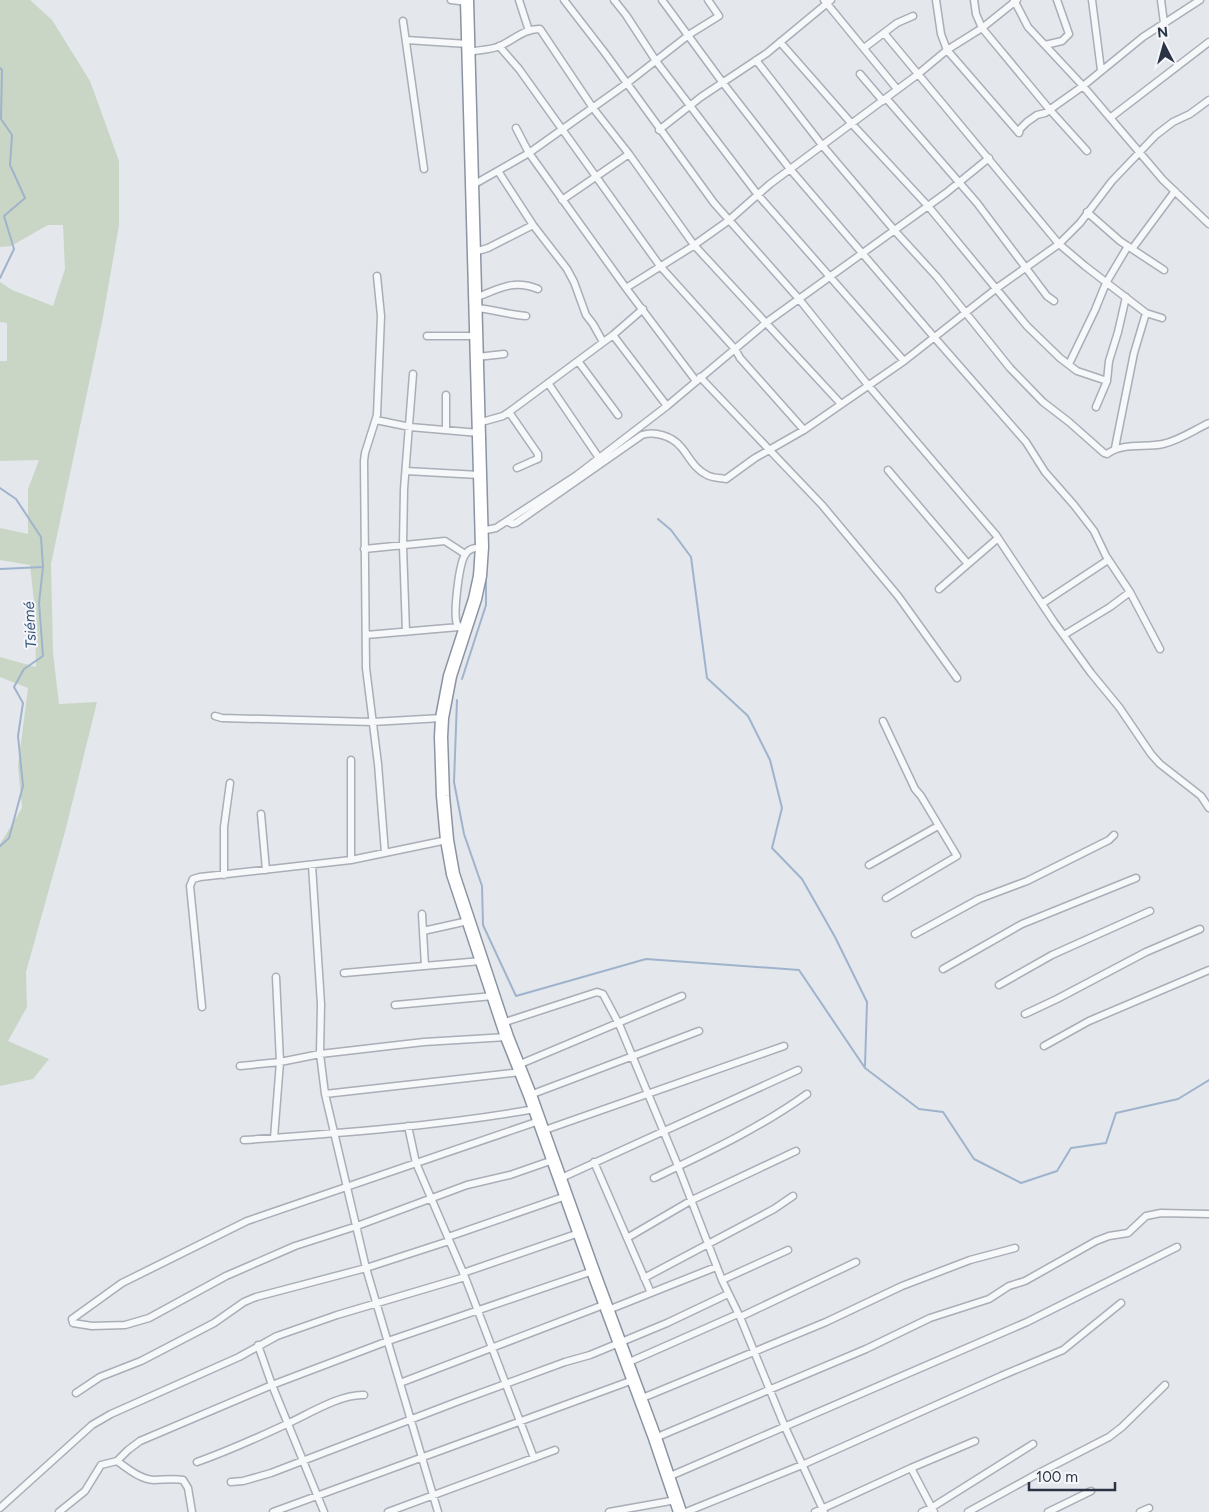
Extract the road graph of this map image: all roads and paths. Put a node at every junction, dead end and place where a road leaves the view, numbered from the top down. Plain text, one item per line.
1 (451, 0) edge
2 (519, 0) edge
3 (564, 0) edge
4 (614, 0) edge
5 (662, 0) edge
6 (708, 0) edge
7 (936, 0) edge
8 (974, 0) edge
9 (1057, 0) edge
10 (1092, 0) edge
11 (1161, 0) edge
12 (1200, 0) edge
13 (467, 1) edge
14 (827, 1) edge
15 (1015, 1) edge
16 (913, 16) dead end
17 (403, 22) dead end
18 (1164, 24) junction
19 (982, 28) junction
20 (530, 31) junction
21 (884, 33) junction
22 (688, 36) junction
23 (406, 40) junction
24 (780, 42) junction
25 (1209, 42) edge
26 (1046, 45) junction
27 (499, 46) junction
28 (468, 48) junction
29 (864, 48) junction
30 (948, 50) junction
31 (756, 60) junction
32 (656, 61) junction
33 (1101, 70) junction
34 (860, 74) dead end
35 (918, 75) junction
36 (723, 83) junction
37 (626, 84) junction
38 (1083, 86) junction
39 (898, 89) junction
40 (884, 99) junction
41 (1209, 100) edge
42 (691, 106) junction
43 (593, 108) junction
44 (1050, 110) junction
45 (1110, 118) junction
46 (852, 124) junction
47 (516, 128) dead end
48 (563, 129) junction
49 (659, 130) junction
50 (822, 145) junction
51 (1087, 150) dead end
52 (1139, 152) junction
53 (528, 153) junction
54 (629, 154) junction
55 (989, 158) junction
56 (424, 169) dead end
57 (790, 169) junction
58 (498, 171) junction
59 (596, 177) junction
60 (960, 182) junction
61 (473, 185) junction
62 (1175, 191) junction
63 (758, 195) junction
64 (562, 200) junction
65 (928, 206) junction
66 (1087, 212) junction
67 (728, 221) junction
68 (1209, 224) edge
69 (533, 225) junction
70 (895, 231) junction
71 (1060, 244) junction
72 (694, 245) junction
73 (1130, 248) junction
74 (474, 252) junction
75 (862, 254) junction
76 (660, 266) junction
77 (1025, 267) junction
78 (1164, 270) dead end
79 (377, 276) dead end
80 (830, 277) junction
81 (1106, 282) junction
82 (626, 288) junction
83 (997, 288) junction
84 (538, 289) dead end
85 (1126, 297) junction
86 (799, 299) junction
87 (1054, 301) dead end
88 (476, 303) junction
89 (643, 310) junction
90 (965, 312) junction
91 (1146, 313) junction
92 (526, 316) dead end
93 (1162, 318) dead end
94 (767, 322) junction
95 (613, 335) junction
96 (427, 336) dead end
97 (477, 336) junction
98 (934, 337) junction
99 (603, 342) junction
100 (735, 349) junction
101 (504, 354) dead end
102 (477, 357) junction
103 (578, 361) junction
104 (904, 361) junction
105 (1069, 364) junction
106 (413, 374) dead end
107 (698, 379) junction
108 (1107, 382) junction
109 (548, 383) junction
110 (868, 385) junction
111 (446, 395) dead end
112 (841, 404) junction
113 (667, 406) junction
114 (1096, 407) dead end
115 (509, 412) junction
116 (618, 415) dead end
117 (376, 420) junction
118 (1209, 422) edge
119 (410, 427) junction
120 (478, 428) junction
121 (446, 430) junction
122 (804, 430) junction
123 (1115, 448) junction
124 (769, 449) junction
125 (599, 458) junction
126 (517, 468) dead end
127 (888, 470) dead end
128 (406, 471) junction
129 (479, 475) junction
130 (579, 477) junction
131 (481, 531) junction
132 (998, 539) junction
133 (403, 546) junction
134 (482, 547) junction
135 (364, 549) junction
136 (465, 554) junction
137 (1108, 560) junction
138 (968, 564) junction
139 (939, 589) dead end
140 (1130, 592) junction
141 (1043, 603) junction
142 (462, 630) junction
143 (406, 632) junction
144 (366, 635) junction
145 (1064, 635) junction
146 (1160, 648) dead end
147 (957, 678) dead end
148 (215, 716) dead end
149 (442, 718) junction
150 (883, 721) dead end
151 (372, 722) junction
152 (351, 760) dead end
153 (230, 783) dead end
154 (1209, 808) edge
155 (261, 814) dead end
156 (938, 826) junction
157 (1114, 834) dead end
158 (447, 840) junction
159 (385, 853) junction
160 (350, 860) junction
161 (312, 865) junction
162 (869, 865) dead end
163 (266, 870) junction
164 (224, 875) junction
165 (1136, 878) dead end
166 (886, 898) dead end
167 (1150, 911) dead end
168 (422, 914) dead end
169 (468, 921) junction
170 (1200, 929) dead end
171 (423, 930) junction
172 (915, 934) dead end
173 (481, 961) junction
174 (425, 966) junction
175 (943, 969) dead end
176 (1209, 970) edge
177 (344, 973) dead end
178 (276, 977) dead end
179 (999, 985) dead end
180 (493, 996) junction
181 (682, 996) dead end
182 (202, 1006) dead end
183 (395, 1006) dead end
184 (1025, 1014) dead end
185 (502, 1023) junction
186 (619, 1024) junction
187 (699, 1031) dead end
188 (507, 1037) junction
189 (784, 1046) dead end
190 (1044, 1046) dead end
191 (320, 1054) junction
192 (632, 1056) junction
193 (280, 1062) junction
194 (240, 1066) dead end
195 (519, 1069) junction
196 (798, 1070) dead end
197 (325, 1094) junction
198 (530, 1094) junction
199 (807, 1094) dead end
200 (648, 1095) junction
201 (539, 1121) junction
202 (408, 1126) junction
203 (663, 1130) junction
204 (333, 1134) junction
205 (274, 1138) junction
206 (244, 1140) dead end
207 (796, 1152) dead end
208 (553, 1160) junction
209 (594, 1162) junction
210 (416, 1163) junction
211 (678, 1166) junction
212 (559, 1178) junction
213 (654, 1178) dead end
214 (346, 1188) junction
215 (566, 1196) junction
216 (793, 1196) dead end
217 (430, 1198) junction
218 (692, 1200) junction
219 (1209, 1214) edge
220 (357, 1226) junction
221 (579, 1233) junction
222 (627, 1238) junction
223 (449, 1239) junction
224 (707, 1244) junction
225 (1177, 1246) dead end
226 (1015, 1248) dead end
227 (788, 1250) dead end
228 (856, 1262) dead end
229 (716, 1267) junction
230 (366, 1268) junction
231 (592, 1271) junction
232 (464, 1275) junction
233 (644, 1278) junction
234 (722, 1280) junction
235 (651, 1293) junction
236 (728, 1294) junction
237 (377, 1303) junction
238 (1121, 1303) dead end
239 (607, 1307) junction
240 (477, 1310) junction
241 (739, 1315) junction
242 (388, 1341) junction
243 (620, 1343) junction
244 (258, 1345) junction
245 (492, 1347) junction
246 (754, 1351) junction
247 (627, 1363) junction
248 (633, 1380) junction
249 (400, 1383) junction
250 (505, 1384) junction
251 (272, 1385) junction
252 (1165, 1385) dead end
253 (770, 1390) junction
254 (76, 1393) dead end
255 (364, 1395) dead end
256 (640, 1399) junction
257 (411, 1419) junction
258 (519, 1421) junction
259 (288, 1423) junction
260 (785, 1427) junction
261 (655, 1438) junction
262 (976, 1442) dead end
263 (1033, 1444) dead end
264 (555, 1450) dead end
265 (422, 1456) junction
266 (534, 1458) junction
267 (303, 1459) junction
268 (117, 1462) junction
269 (197, 1462) dead end
270 (802, 1464) junction
271 (911, 1468) junction
272 (668, 1477) junction
273 (231, 1482) dead end
274 (1091, 1490) dead end
275 (319, 1496) junction
276 (433, 1496) junction
277 (678, 1506) edge
278 (0, 1508) edge
279 (1149, 1508) dead end
280 (932, 1510) edge
281 (820, 1511) edge
282 (59, 1512) edge
283 (192, 1512) edge
284 (273, 1512) edge
285 (324, 1512) edge
286 (388, 1512) edge
287 (438, 1512) edge
288 (609, 1512) edge
289 (686, 1512) edge
290 (922, 1512) edge
291 (968, 1512) edge
292 (1048, 1512) edge
293 (1140, 1512) edge

1 - 13 street
2 - 20 street
3 - 37 street
4 - 32 street
5 - 22 street
6 - 22 street
7 - 30 street
8 - 19 street
9 - 26 street
10 - 33 street
11 - 18 street
12 - 18 street
13 - 28 highway
14 - 24 street
14 - 29 street
15 - 19 street
15 - 26 street
16 - 21 street
17 - 23 street
18 - 33 street
19 - 30 street
19 - 44 street
20 - 27 street
20 - 43 street
21 - 29 street
21 - 35 street
22 - 32 street
22 - 36 street
23 - 28 street
23 - 56 street
24 - 31 street
24 - 46 street
25 - 45 street
26 - 38 street
27 - 28 street
27 - 48 street
28 - 61 highway
29 - 39 street
30 - 35 street
30 - 44 street
31 - 36 street
31 - 50 street
32 - 37 street
32 - 42 street
33 - 38 street
34 - 40 street
35 - 39 street
35 - 55 street
36 - 42 street
36 - 57 street
37 - 43 street
37 - 49 street
38 - 44 street
38 - 45 street
39 - 40 street
40 - 46 street
40 - 60 street
41 - 52 street
42 - 49 street
42 - 63 street
43 - 48 street
43 - 54 street
44 - 51 street
45 - 52 street
46 - 50 street
46 - 65 street
47 - 53 street
48 - 53 street
48 - 59 street
49 - 67 street
50 - 57 street
50 - 70 street
52 - 62 street
52 - 66 street
53 - 58 street
53 - 64 street
54 - 59 street
54 - 72 street
55 - 60 street
55 - 71 street
57 - 63 street
57 - 75 street
58 - 61 street
58 - 69 street
59 - 64 street
59 - 76 street
60 - 65 street
60 - 77 street
61 - 74 highway
62 - 68 street
62 - 73 street
63 - 67 street
63 - 80 street
64 - 82 street
65 - 70 street
65 - 83 street
66 - 71 street
66 - 73 street
67 - 72 street
67 - 86 street
69 - 74 street
69 - 99 street
70 - 75 street
70 - 90 street
71 - 77 street
71 - 81 street
72 - 76 street
72 - 94 street
73 - 78 street
73 - 81 street
74 - 88 highway
75 - 80 street
75 - 98 street
76 - 82 street
76 - 100 street
77 - 83 street
77 - 87 street
79 - 117 street
80 - 86 street
80 - 104 street
81 - 85 street
81 - 105 street
82 - 89 street
83 - 90 street
83 - 105 street
84 - 88 street
85 - 91 street
85 - 108 street
86 - 94 street
86 - 110 street
88 - 92 street
88 - 97 highway
89 - 95 street
89 - 107 street
90 - 98 street
90 - 123 street
91 - 93 street
91 - 123 street
94 - 100 street
94 - 112 street
95 - 99 street
95 - 113 street
96 - 97 street
97 - 102 highway
98 - 104 street
98 - 137 street
99 - 103 street
100 - 107 street
100 - 122 street
101 - 102 street
102 - 120 highway
103 - 109 street
103 - 116 street
104 - 110 street
105 - 108 street
106 - 119 street
107 - 113 street
107 - 124 street
108 - 114 street
109 - 115 street
109 - 125 street
110 - 112 street
110 - 132 street
111 - 121 street
112 - 122 street
113 - 125 street
115 - 120 street
115 - 126 street
117 - 119 street
117 - 135 street
118 - 123 street
119 - 121 street
119 - 128 street
120 - 121 street
120 - 129 highway
122 - 124 street
124 - 130 street
124 - 147 street
125 - 130 street
127 - 138 street
128 - 129 street
128 - 133 street
129 - 131 highway
130 - 131 street
131 - 134 highway
132 - 138 street
132 - 141 street
133 - 135 street
133 - 136 street
133 - 143 street
134 - 136 street
134 - 142 highway
135 - 144 street
136 - 142 street
137 - 140 street
137 - 141 street
138 - 139 street
140 - 145 street
140 - 146 street
141 - 145 street
142 - 143 street
142 - 149 highway
143 - 144 street
144 - 151 street
145 - 154 street
148 - 151 street
149 - 151 street
149 - 158 highway
150 - 156 street
151 - 159 street
152 - 160 street
153 - 164 street
155 - 163 street
156 - 162 street
156 - 166 street
157 - 172 street
158 - 159 street
158 - 169 highway
159 - 160 street
160 - 161 street
161 - 163 street
161 - 191 street
163 - 164 street
164 - 182 street
165 - 175 street
167 - 179 street
168 - 171 street
169 - 171 street
169 - 173 highway
170 - 184 street
171 - 174 street
173 - 174 street
173 - 180 highway
174 - 177 street
176 - 190 street
178 - 193 street
180 - 183 street
180 - 185 highway
181 - 186 street
185 - 186 street
185 - 188 highway
186 - 192 street
186 - 195 street
187 - 192 street
188 - 191 street
188 - 195 highway
189 - 200 street
191 - 193 street
191 - 197 street
192 - 198 street
192 - 200 street
193 - 194 street
193 - 205 street
195 - 197 street
195 - 198 highway
196 - 203 street
197 - 204 street
198 - 201 highway
199 - 211 street
200 - 201 street
200 - 203 street
201 - 202 street
201 - 208 highway
201 - 210 street
202 - 204 street
202 - 210 street
203 - 209 street
203 - 211 street
204 - 205 street
204 - 214 street
205 - 206 street
207 - 218 street
208 - 212 highway
208 - 217 street
209 - 212 street
209 - 222 street
210 - 214 street
210 - 217 street
211 - 213 street
211 - 218 street
212 - 215 highway
214 - 220 street
214 - 220 street
215 - 221 highway
215 - 223 street
216 - 224 street
217 - 220 street
217 - 223 street
218 - 222 street
218 - 224 street
219 - 253 street
220 - 230 street
221 - 231 highway
221 - 232 street
222 - 233 street
223 - 230 street
223 - 232 street
224 - 229 street
224 - 233 street
225 - 260 street
226 - 246 street
227 - 234 street
228 - 241 street
229 - 234 street
229 - 235 street
230 - 237 street
230 - 254 street
231 - 239 highway
231 - 240 street
232 - 237 street
232 - 240 street
233 - 235 street
234 - 236 street
235 - 239 street
236 - 241 street
236 - 243 street
237 - 242 street
237 - 244 street
238 - 270 street
239 - 243 highway
239 - 245 street
240 - 242 street
240 - 245 street
241 - 246 street
241 - 247 street
242 - 249 street
242 - 251 street
243 - 247 highway
243 - 250 street
244 - 251 street
244 - 278 street
245 - 249 street
245 - 250 street
246 - 253 street
246 - 256 street
247 - 248 highway
248 - 256 highway
248 - 258 street
249 - 257 street
250 - 257 street
250 - 258 street
251 - 259 street
251 - 268 street
252 - 291 street
253 - 260 street
253 - 261 street
255 - 259 street
256 - 261 highway
257 - 265 street
257 - 267 street
258 - 265 street
258 - 266 street
259 - 267 street
259 - 269 street
260 - 270 street
260 - 272 street
261 - 272 highway
262 - 271 street
263 - 280 street
264 - 266 street
265 - 275 street
265 - 276 street
266 - 276 street
267 - 273 street
267 - 275 street
268 - 282 street
268 - 283 street
270 - 281 street
270 - 289 street
271 - 280 street
271 - 281 street
272 - 277 highway
274 - 292 street
275 - 284 street
275 - 285 street
276 - 286 street
276 - 287 street
277 - 288 street
279 - 293 street
280 - 290 street

